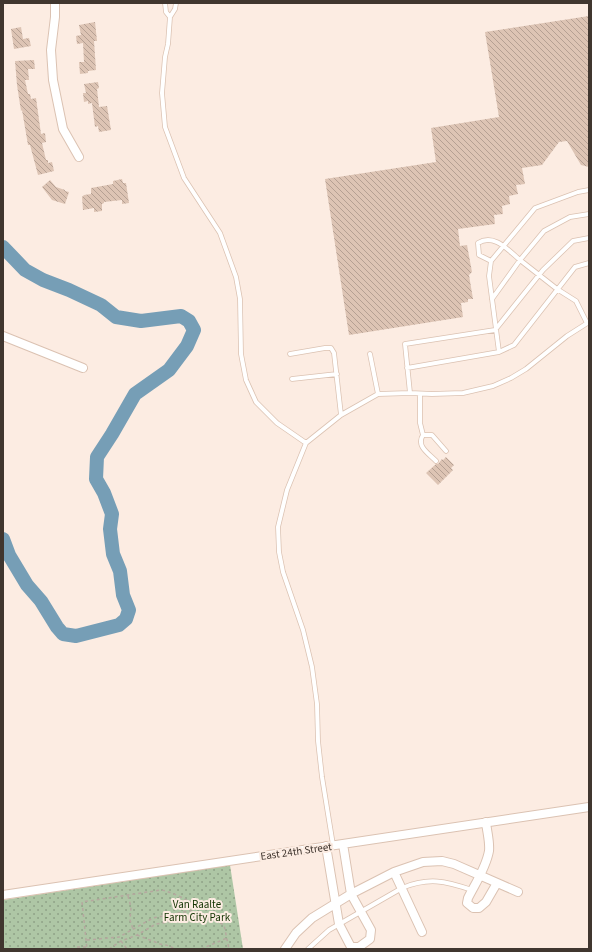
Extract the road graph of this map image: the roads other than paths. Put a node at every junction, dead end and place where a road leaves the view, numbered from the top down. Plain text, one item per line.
1 (55, 3) edge
2 (165, 3) edge
3 (176, 3) edge
4 (170, 17) junction
5 (80, 157) dead end
6 (589, 190) edge
7 (589, 214) edge
8 (589, 238) edge
9 (503, 246) junction
10 (520, 260) junction
11 (491, 261) junction
12 (589, 263) edge
13 (539, 275) junction
14 (557, 289) junction
15 (492, 299) junction
16 (588, 323) edge
17 (495, 330) junction
18 (3, 336) edge
19 (499, 352) junction
20 (290, 354) dead end
21 (370, 354) dead end
22 (83, 368) dead end
23 (407, 368) junction
24 (337, 374) junction
25 (292, 379) dead end
26 (410, 392) junction
27 (378, 394) junction
28 (420, 394) junction
29 (342, 415) junction
30 (423, 435) junction
31 (306, 443) junction
32 (446, 451) dead end
33 (436, 461) dead end
34 (589, 807) edge
35 (486, 822) junction
36 (343, 844) junction
37 (329, 846) junction
38 (394, 872) junction
39 (480, 875) junction
40 (497, 883) junction
41 (402, 888) junction
42 (472, 890) junction
43 (518, 892) dead end
44 (351, 894) junction
45 (3, 895) edge
46 (335, 904) junction
47 (361, 911) junction
48 (339, 924) junction
49 (422, 932) dead end
50 (285, 949) edge
51 (308, 949) edge

1 - 5 street
2 - 4 lane
3 - 4 lane
4 - 31 lane
6 - 9 lane
7 - 10 lane
8 - 13 lane
9 - 10 lane
9 - 11 lane
9 - 11 lane
10 - 13 lane
10 - 15 lane
11 - 15 lane
12 - 14 lane
13 - 14 lane
13 - 17 lane
14 - 16 lane
14 - 19 lane
15 - 17 lane
16 - 28 lane
17 - 19 lane
17 - 23 lane
18 - 22 street
19 - 23 lane
20 - 24 lane
21 - 27 lane
23 - 26 lane
24 - 25 lane
24 - 29 lane
26 - 27 lane
26 - 28 lane
27 - 29 lane
28 - 30 lane
29 - 31 lane
30 - 32 lane
30 - 33 lane
31 - 37 lane
34 - 35 street, East 24th Street
35 - 36 street, East 24th Street
35 - 39 street
36 - 37 street, East 24th Street
36 - 44 street
37 - 45 street, East 24th Street
37 - 46 street
38 - 39 street
38 - 41 street
38 - 44 street
39 - 40 street
39 - 42 street
40 - 42 street
40 - 43 street
41 - 42 lane
41 - 47 lane
41 - 49 street
44 - 46 street
44 - 47 street
46 - 48 street
46 - 50 street
47 - 48 lane
47 - 48 street
48 - 51 lane

